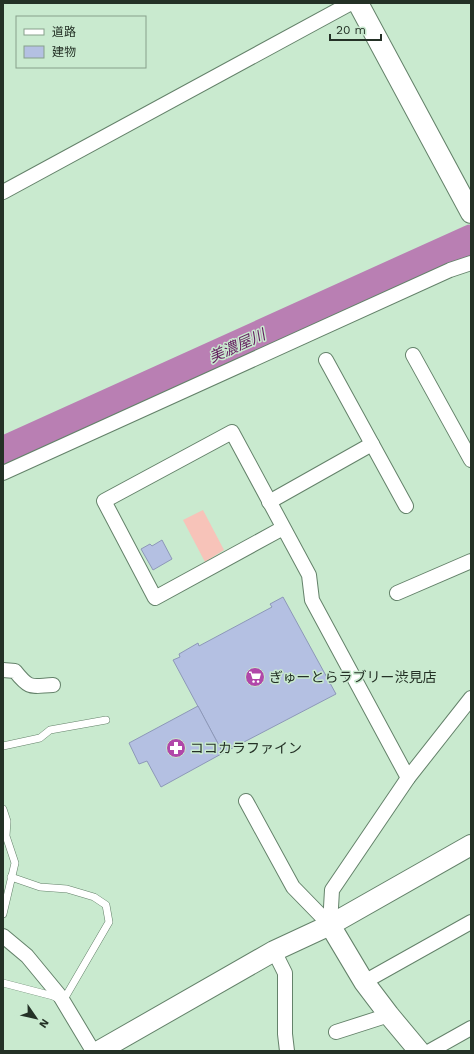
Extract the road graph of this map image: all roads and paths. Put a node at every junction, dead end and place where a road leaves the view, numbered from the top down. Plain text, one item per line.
1 (351, 3) edge
2 (358, 3) edge
3 (3, 192) edge
4 (471, 213) edge
5 (471, 263) edge
6 (413, 355) dead end
7 (326, 360) dead end
8 (372, 444) junction
9 (471, 460) edge
10 (3, 473) edge
11 (269, 502) junction
12 (406, 506) dead end
13 (283, 528) junction
14 (471, 561) edge
15 (397, 593) dead end
16 (3, 670) edge
17 (53, 685) dead end
18 (471, 698) edge
19 (106, 720) dead end
20 (3, 746) edge
21 (408, 778) junction
22 (246, 801) dead end
23 (3, 809) edge
24 (471, 845) edge
25 (11, 877) junction
26 (3, 914) edge
27 (471, 922) edge
28 (330, 925) junction
29 (3, 936) edge
30 (274, 952) junction
31 (364, 982) junction
32 (3, 983) edge
33 (63, 1001) junction
34 (389, 1015) junction
35 (471, 1028) edge
36 (336, 1032) dead end
37 (93, 1051) edge
38 (99, 1051) edge
39 (287, 1051) edge
40 (419, 1051) edge
41 (430, 1051) edge

1 - 3 street
2 - 4 street
5 - 10 street
6 - 9 street
7 - 8 street
8 - 11 street
8 - 12 street
11 - 13 street
11 - 13 street
13 - 21 street
14 - 15 street
16 - 17 street
18 - 21 street
19 - 20 lane
21 - 28 street
22 - 28 street
23 - 25 lane
24 - 28 street
25 - 26 lane
25 - 33 lane
27 - 31 street
28 - 30 street
28 - 31 street
29 - 33 street
30 - 38 street
30 - 39 street
31 - 34 street
32 - 33 lane
33 - 37 street
34 - 36 street
34 - 40 street
35 - 41 street

